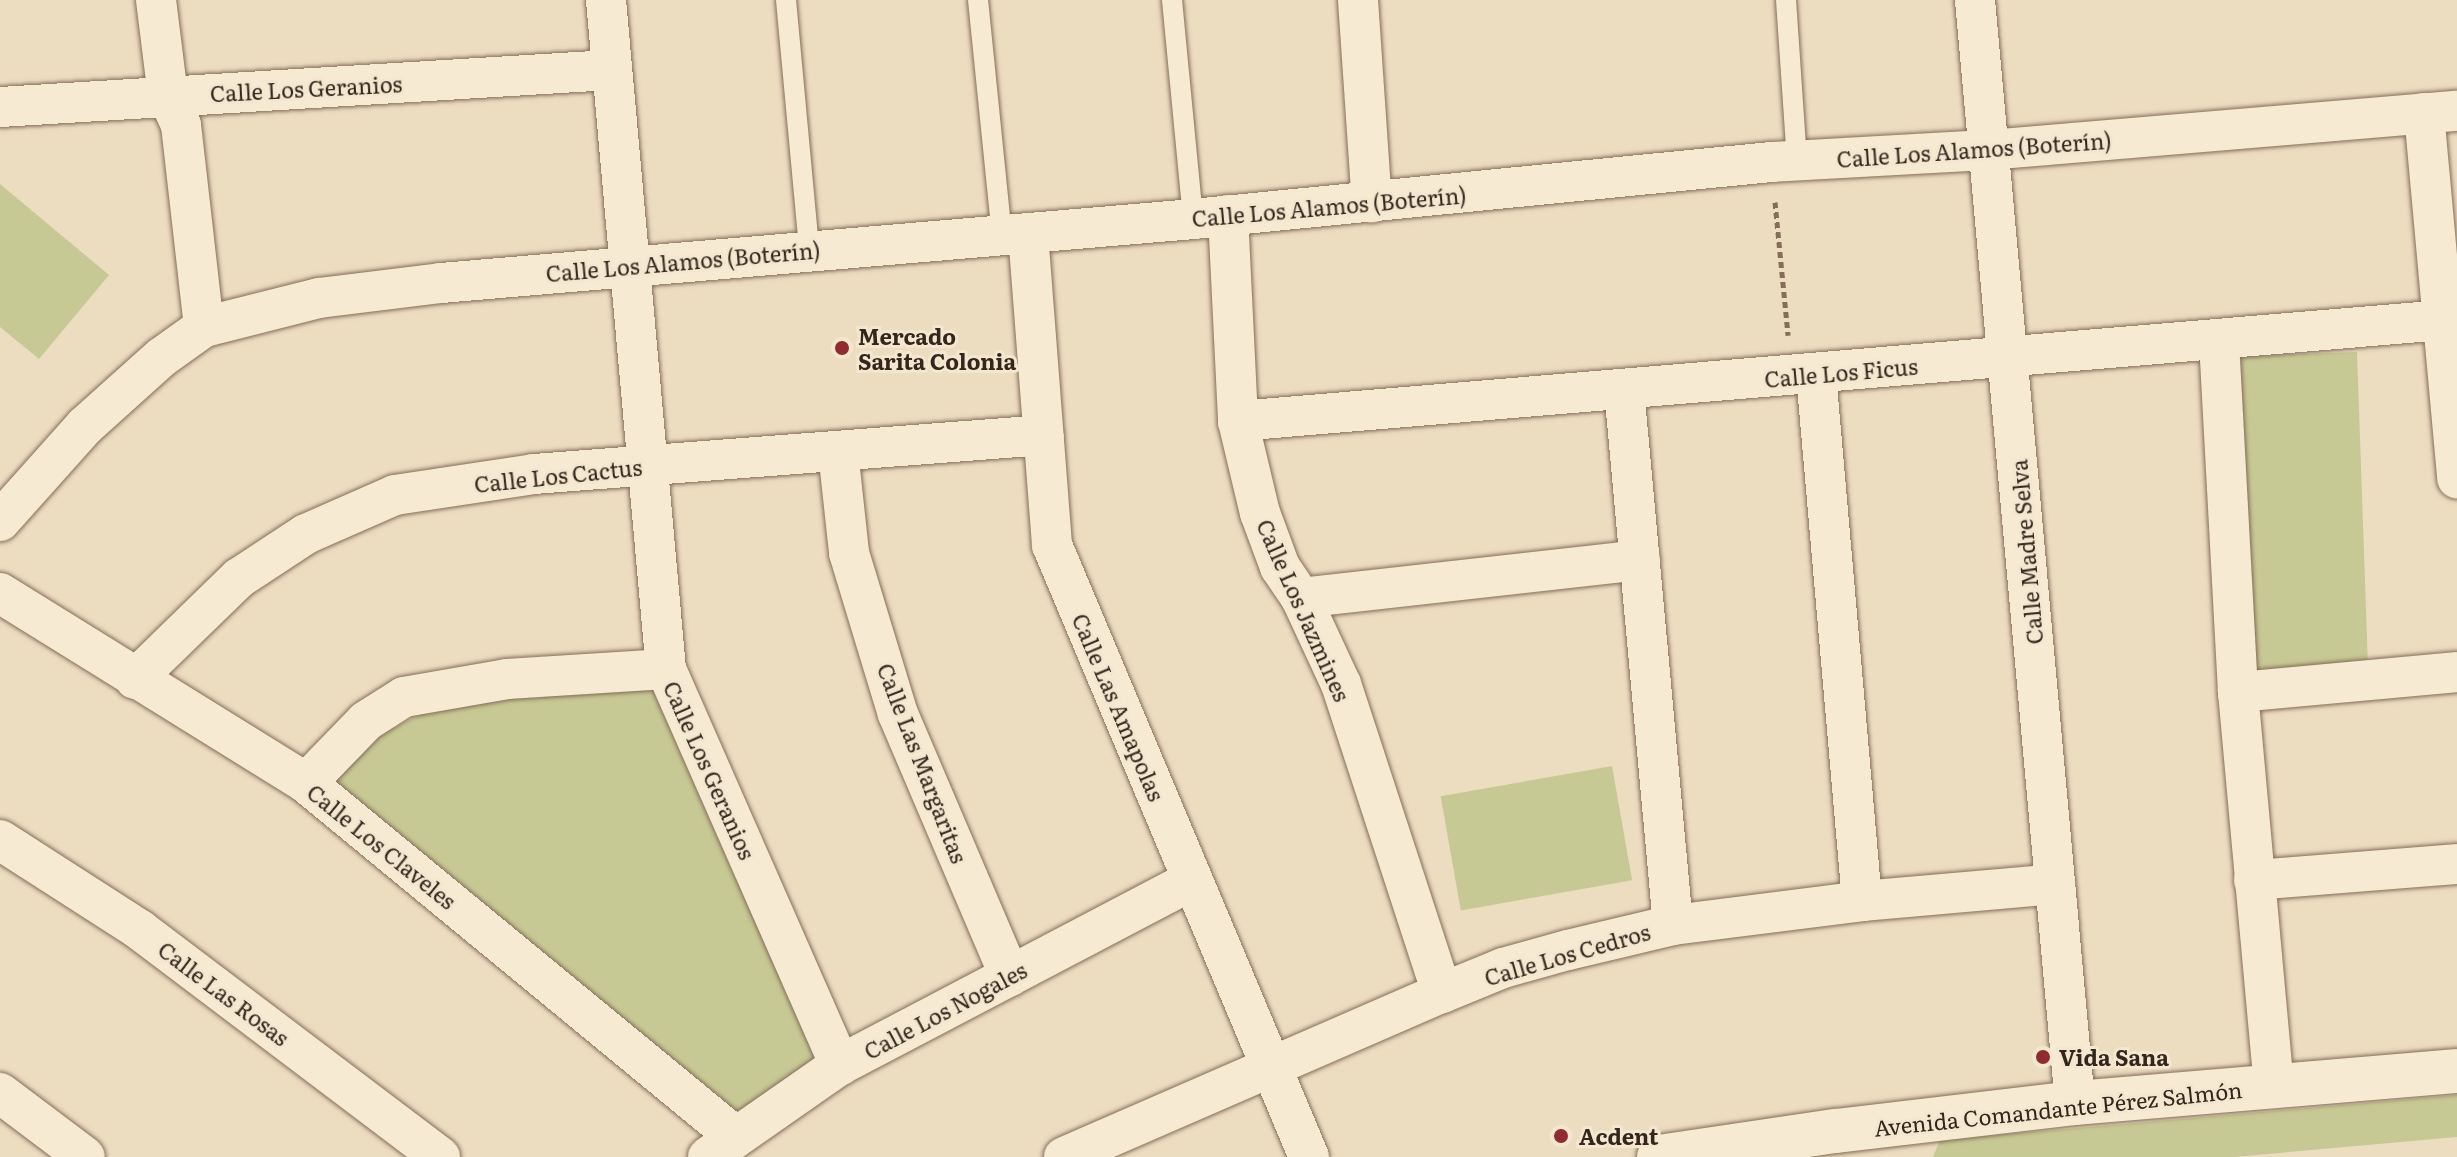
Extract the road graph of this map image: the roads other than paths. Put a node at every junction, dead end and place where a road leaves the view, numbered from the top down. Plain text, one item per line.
1 (156, 0) edge
2 (606, 0) edge
3 (786, 0) edge
4 (978, 0) edge
5 (1172, 0) edge
6 (1358, 0) edge
7 (1366, 0) edge
8 (1786, 0) edge
9 (1975, 0) edge
10 (611, 70) junction
11 (168, 96) junction
12 (0, 107) edge
13 (2441, 112) edge
14 (1989, 150) junction
15 (1784, 161) junction
16 (1372, 203) junction
17 (1210, 217) junction
18 (1015, 234) junction
19 (809, 250) junction
20 (627, 266) junction
21 (2444, 320) junction
22 (204, 327) junction
23 (2219, 341) junction
24 (2009, 358) junction
25 (1804, 375) junction
26 (1624, 389) junction
27 (1238, 421) junction
28 (1044, 435) junction
29 (838, 451) junction
30 (647, 465) junction
31 (2457, 479) edge
32 (0, 521) edge
33 (1640, 560) junction
34 (0, 593) edge
35 (1301, 598) junction
36 (666, 669) junction
37 (2457, 672) edge
38 (135, 679) junction
39 (2238, 692) junction
40 (306, 783) junction
41 (0, 840) edge
42 (2457, 864) edge
43 (1192, 880) junction
44 (2254, 880) junction
45 (2055, 884) junction
46 (1862, 901) junction
47 (1673, 925) junction
48 (1010, 976) junction
49 (1442, 993) junction
50 (840, 1065) junction
51 (1271, 1067) junction
52 (2457, 1071) edge
53 (2274, 1086) junction
54 (0, 1093) edge
55 (2075, 1103) junction
56 (1837, 1144) edge
57 (722, 1147) edge
58 (85, 1157) edge
59 (440, 1157) edge
60 (1064, 1157) edge
61 (1309, 1157) edge
62 (1659, 1157) edge

1 - 11 street
2 - 10 street, Calle Los Geranios
3 - 19 lane
4 - 18 lane, Calle Las Amapolas
5 - 17 lane, Calle Los Jazmines
6 - 7 lane
6 - 16 street
8 - 15 lane
9 - 14 street, Calle Madre Selva
10 - 11 street, Calle Los Geranios
10 - 20 street, Calle Los Geranios
11 - 12 street, Calle Los Geranios
11 - 22 street
13 - 14 street, Calle Los Alamos (Boterín)
13 - 21 street
14 - 15 street, Calle Los Alamos (Boterín)
14 - 24 street, Calle Madre Selva
15 - 16 street, Calle Los Alamos (Boterín)
16 - 17 street, Calle Los Alamos (Boterín)
17 - 18 street, Calle Los Alamos (Boterín)
17 - 27 street, Calle Los Jazmines
18 - 19 street, Calle Los Alamos (Boterín)
18 - 28 street, Calle Las Amapolas
19 - 20 street, Calle Los Alamos (Boterín)
20 - 22 street, Calle Los Alamos (Boterín)
20 - 30 street, Calle Los Geranios
21 - 23 street, Calle Los Ficus
21 - 31 street
22 - 32 street
23 - 24 street, Calle Los Ficus
23 - 39 street
24 - 25 street, Calle Los Ficus
24 - 45 street, Calle Madre Selva
25 - 26 street, Calle Los Ficus
25 - 46 street
26 - 27 street, Calle Los Ficus
26 - 33 street
27 - 35 street, Calle Los Jazmines
28 - 29 street, Calle Los Cactus
28 - 43 street, Calle Las Amapolas
29 - 30 street, Calle Los Cactus
29 - 48 street, Calle Las Margaritas
30 - 36 street, Calle Los Geranios
30 - 38 street, Calle Los Cactus
33 - 35 street
33 - 47 street
34 - 38 street, Calle Los Claveles
35 - 49 street, Calle Los Jazmines
36 - 40 street
36 - 50 street, Calle Los Geranios
37 - 39 street
38 - 40 street, Calle Los Claveles
39 - 44 street
40 - 57 street, Calle Los Claveles
41 - 59 street, Calle Las Rosas
42 - 44 street
43 - 48 street, Calle Los Nogales
43 - 51 street, Calle Las Amapolas
44 - 53 street
45 - 46 street, Calle Los Cedros
45 - 55 street, Calle Madre Selva
46 - 47 street, Calle Los Cedros
47 - 49 street, Calle Los Cedros
48 - 50 street, Calle Los Nogales
49 - 51 street, Calle Los Cedros
50 - 57 street, Calle Los Nogales
51 - 60 street, Calle Los Cedros
51 - 61 street, Calle Las Amapolas
52 - 53 main road, Avenida Comandante Pérez Salmón
53 - 55 main road, Avenida Comandante Pérez Salmón
54 - 58 street
55 - 56 main road, Avenida Comandante Pérez Salmón
56 - 62 main road, Avenida Comandante Pérez Salmón

